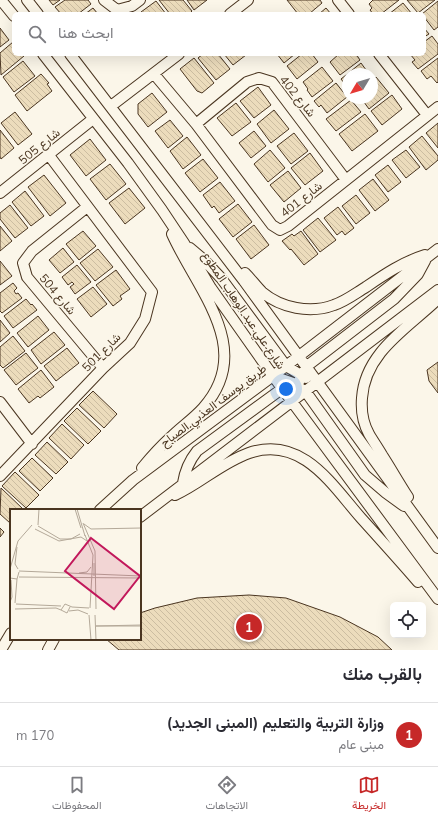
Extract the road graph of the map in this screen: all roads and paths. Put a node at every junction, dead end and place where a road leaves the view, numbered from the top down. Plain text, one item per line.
1 (1, 0) edge
2 (28, 0) edge
3 (104, 0) edge
4 (140, 0) edge
5 (248, 0) edge
6 (338, 0) edge
7 (37, 12) edge
8 (233, 12) edge
9 (347, 12) edge
10 (12, 14) edge
11 (45, 56) edge
12 (72, 56) edge
13 (176, 56) edge
14 (382, 56) edge
15 (154, 74) junction
16 (111, 106) junction
17 (438, 107) edge
18 (427, 115) junction
19 (94, 118) junction
20 (196, 124) junction
21 (48, 154) junction
22 (346, 180) junction
23 (0, 193) edge
24 (87, 207) junction
25 (162, 210) junction
26 (202, 225) junction
27 (184, 243) junction
28 (432, 253) edge
29 (438, 290) edge
30 (438, 299) edge
31 (299, 356) junction
32 (307, 366) junction
33 (103, 368) junction
34 (273, 376) junction
35 (294, 380) junction
36 (318, 382) junction
37 (0, 402) edge
38 (292, 402) junction
39 (32, 444) junction
40 (0, 476) edge
41 (133, 480) junction
42 (183, 483) junction
43 (153, 505) junction
44 (101, 509) edge
45 (409, 509) junction
46 (141, 515) edge
47 (438, 544) edge
48 (438, 548) edge
49 (438, 599) edge
50 (438, 603) edge
51 (10, 635) edge
52 (53, 640) edge
53 (58, 640) edge
54 (2, 650) edge
55 (48, 650) edge
56 (54, 650) edge

1 - 10 street
2 - 7 street
3 - 4 street
5 - 8 street
6 - 9 street
11 - 19 street, شارع علي عبد الوهاب المطوع
12 - 16 street, شارع علي عبد الوهاب المطوع
13 - 15 street
14 - 18 street
15 - 16 street
15 - 20 street, شارع 401
16 - 26 street, شارع علي عبد الوهاب المطوع
17 - 18 street, شارع 401
18 - 22 street, شارع 401
19 - 21 street, شارع 505
19 - 25 street, شارع علي عبد الوهاب المطوع
20 - 22 street, شارع 402
20 - 22 street, شارع 401
21 - 23 street, شارع 505
21 - 24 street, شارع 501
24 - 33 street, شارع 501
24 - 33 street, شارع 504
25 - 27 street, شارع علي عبد الوهاب المطوع
25 - 41 street
26 - 28 street
26 - 31 street, شارع علي عبد الوهاب المطوع
27 - 34 street, شارع علي عبد الوهاب المطوع
27 - 35 street
28 - 31 street, طريق يوسف العذبي الصباح
28 - 32 street
29 - 36 street, طريق يوسف العذبي الصباح
30 - 47 street
31 - 32 street, شارع علي عبد الوهاب المطوع
31 - 35 street, طريق يوسف العذبي الصباح
32 - 35 street
32 - 36 street, شارع علي عبد الوهاب المطوع
33 - 39 street, شارع 501
34 - 35 street, شارع علي عبد الوهاب المطوع
34 - 35 street, طريق يوسف العذبي الصباح
34 - 41 street, طريق يوسف العذبي الصباح
35 - 36 street, طريق يوسف العذبي الصباح
35 - 36 street
35 - 38 street, طريق يوسف العذبي الصباح
35 - 38 street, شارع علي عبد الوهاب المطوع
35 - 42 street
35 - 45 street
36 - 45 street, شارع علي عبد الوهاب المطوع
37 - 39 street
38 - 42 street, طريق يوسف العذبي الصباح
38 - 49 street, شارع علي عبد الوهاب المطوع
39 - 40 street, شارع 501
41 - 44 street, طريق يوسف العذبي الصباح
42 - 43 street, طريق يوسف العذبي الصباح
43 - 46 street, طريق يوسف العذبي الصباح
43 - 50 street
45 - 48 street, شارع علي عبد الوهاب المطوع
51 - 54 street
52 - 55 street
53 - 56 street

